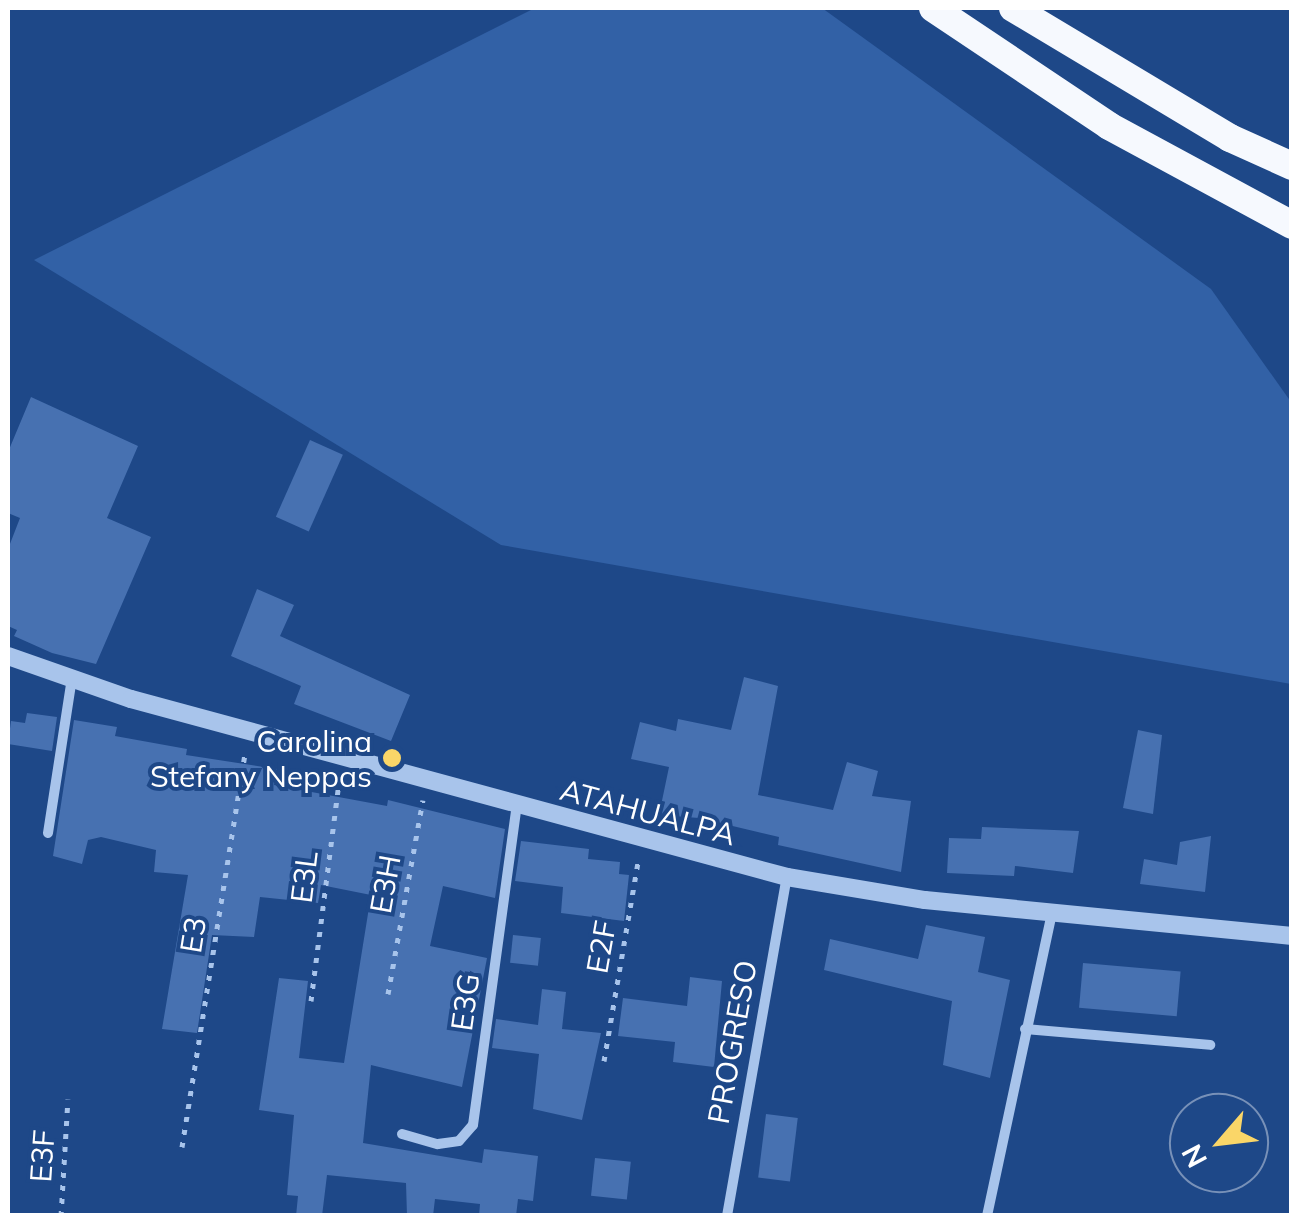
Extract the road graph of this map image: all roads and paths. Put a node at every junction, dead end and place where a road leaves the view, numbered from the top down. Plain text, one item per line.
1 (933, 8) edge
2 (1013, 8) edge
3 (1292, 166) edge
4 (1292, 225) edge
5 (8, 656) edge
6 (72, 678) junction
7 (249, 730) junction
8 (342, 758) junction
9 (426, 781) junction
10 (517, 805) junction
11 (48, 832) dead end
12 (642, 841) junction
13 (787, 877) junction
14 (1052, 912) junction
15 (1292, 936) edge
16 (388, 994) dead end
17 (311, 1001) dead end
18 (1025, 1029) junction
19 (1210, 1045) dead end
20 (604, 1061) dead end
21 (68, 1099) dead end
22 (402, 1134) dead end
23 (182, 1147) dead end
24 (60, 1216) edge
25 (727, 1216) edge
26 (987, 1216) edge

1 - 4 highway
2 - 3 highway
5 - 6 street, ATAHUALPA
6 - 7 street, ATAHUALPA
6 - 11 street
7 - 8 street, ATAHUALPA
7 - 23 path, E3
8 - 9 street, ATAHUALPA
8 - 17 path, E3L
9 - 10 street, ATAHUALPA
9 - 16 path, E3H
10 - 12 street, ATAHUALPA
10 - 22 street, E3G
12 - 13 street, ATAHUALPA
12 - 20 path, E2F
13 - 14 street, ATAHUALPA
13 - 25 street, PROGRESO
14 - 15 street, ATAHUALPA
14 - 18 street
18 - 19 street
18 - 26 street
21 - 24 path, E3F

